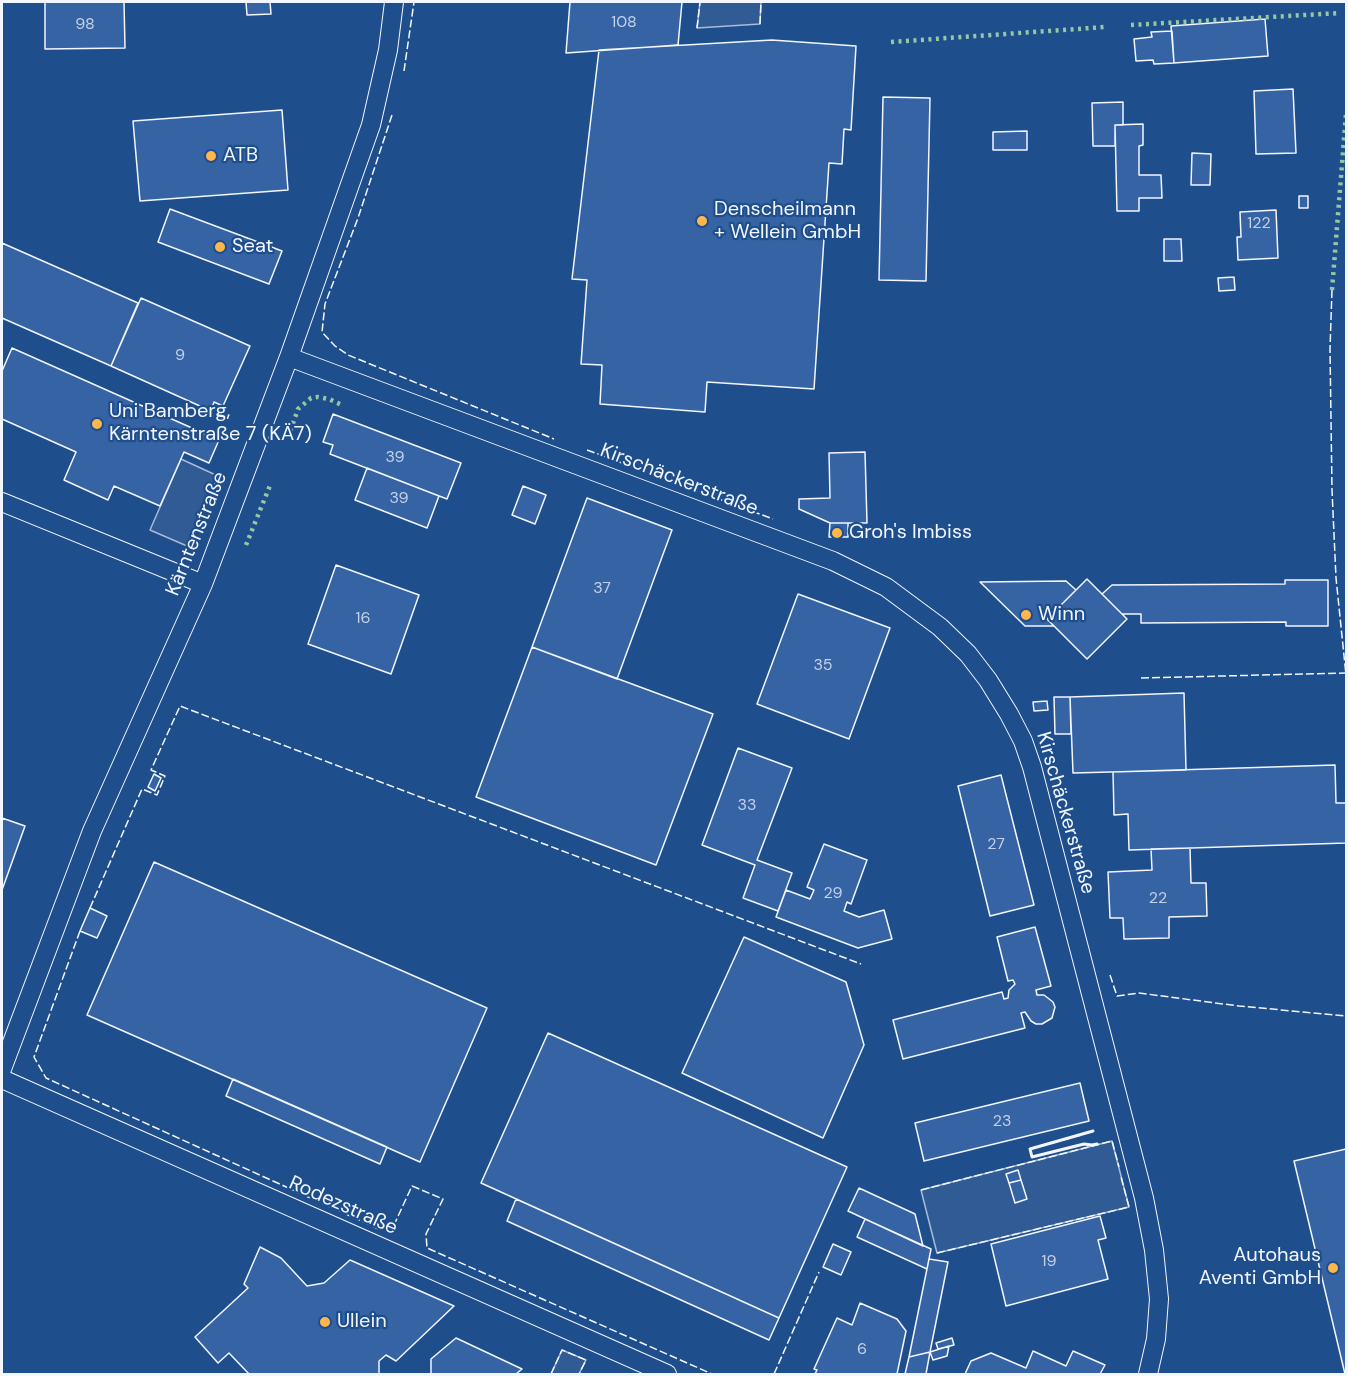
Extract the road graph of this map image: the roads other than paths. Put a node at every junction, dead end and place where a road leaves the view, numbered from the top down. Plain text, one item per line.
1 (394, 2) edge
2 (289, 357) junction
3 (2, 502) edge
4 (202, 584) junction
5 (2, 1069) edge
6 (2, 1080) edge
7 (667, 1374) edge
8 (1148, 1374) edge

1 - 2 street, Kärntenstraße
2 - 4 street, Kärntenstraße
2 - 8 street, Kirschäckerstraße
3 - 4 street
4 - 5 street, Kärntenstraße
6 - 7 street, Rodezstraße

